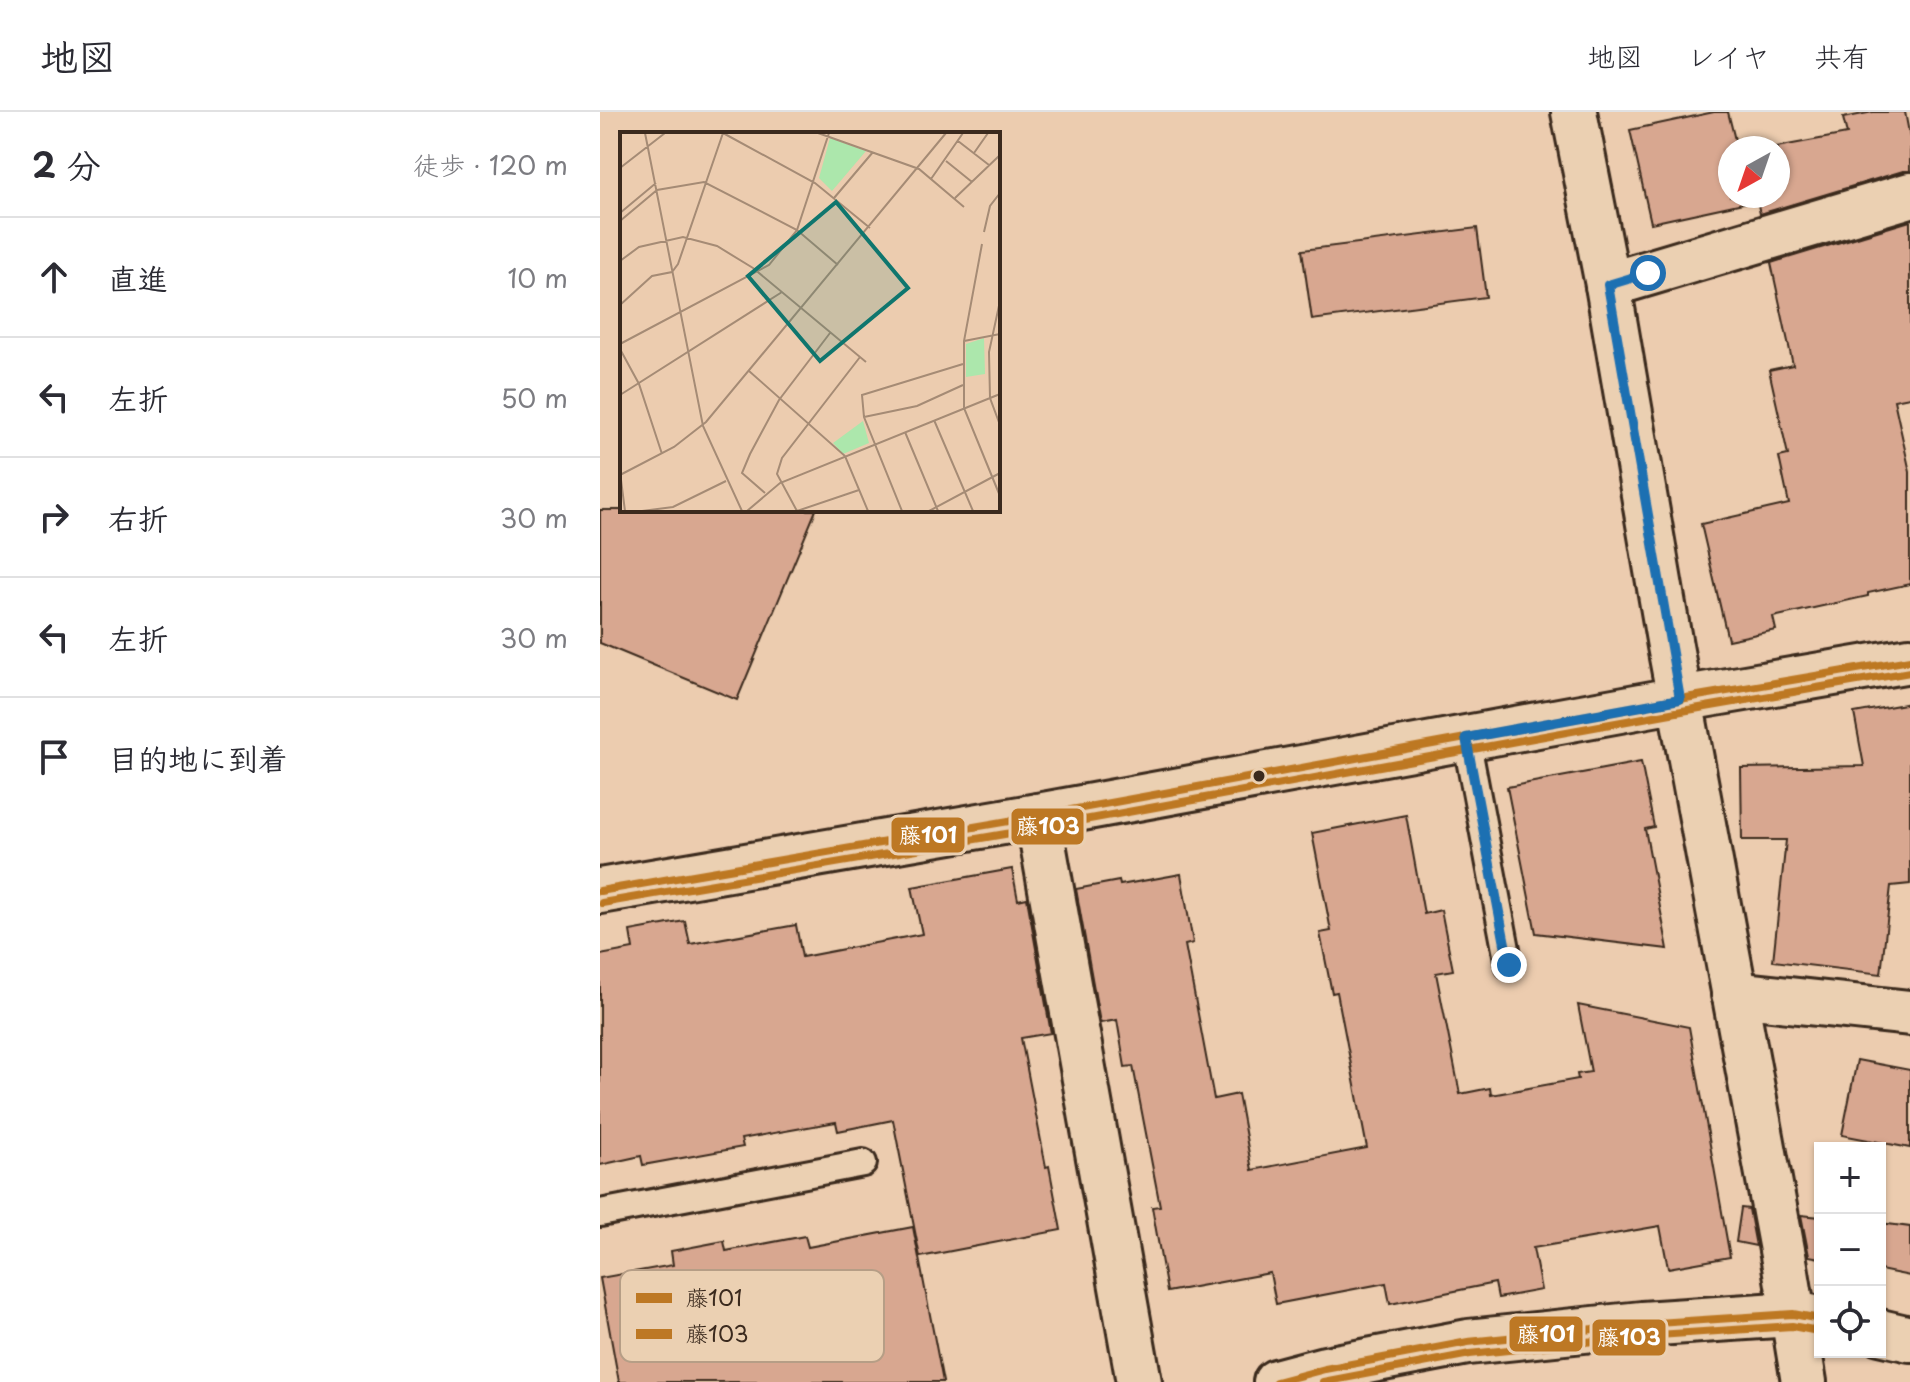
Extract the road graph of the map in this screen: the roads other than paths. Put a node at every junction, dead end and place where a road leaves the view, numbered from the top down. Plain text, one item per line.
1 (1574, 112) edge
2 (1910, 195) edge
3 (1608, 285) junction
4 (1910, 660) edge
5 (1680, 699) junction
6 (1466, 738) junction
7 (1038, 816) junction
8 (600, 891) edge
9 (1509, 965) dead end
10 (1734, 994) junction
11 (1910, 1013) edge
12 (863, 1163) dead end
13 (600, 1213) edge
14 (1807, 1317) edge
15 (1886, 1333) edge
16 (1910, 1339) edge
17 (1328, 1375) edge
18 (1139, 1382) edge
19 (1276, 1382) edge
20 (1804, 1382) edge

1 - 3 street
2 - 3 street
3 - 5 street
4 - 5 street
5 - 6 street
5 - 10 street
6 - 7 street
6 - 9 lane
7 - 8 street
7 - 18 street
10 - 11 street
10 - 14 street
12 - 13 lane
14 - 17 street
14 - 20 street
15 - 16 street
17 - 19 street

